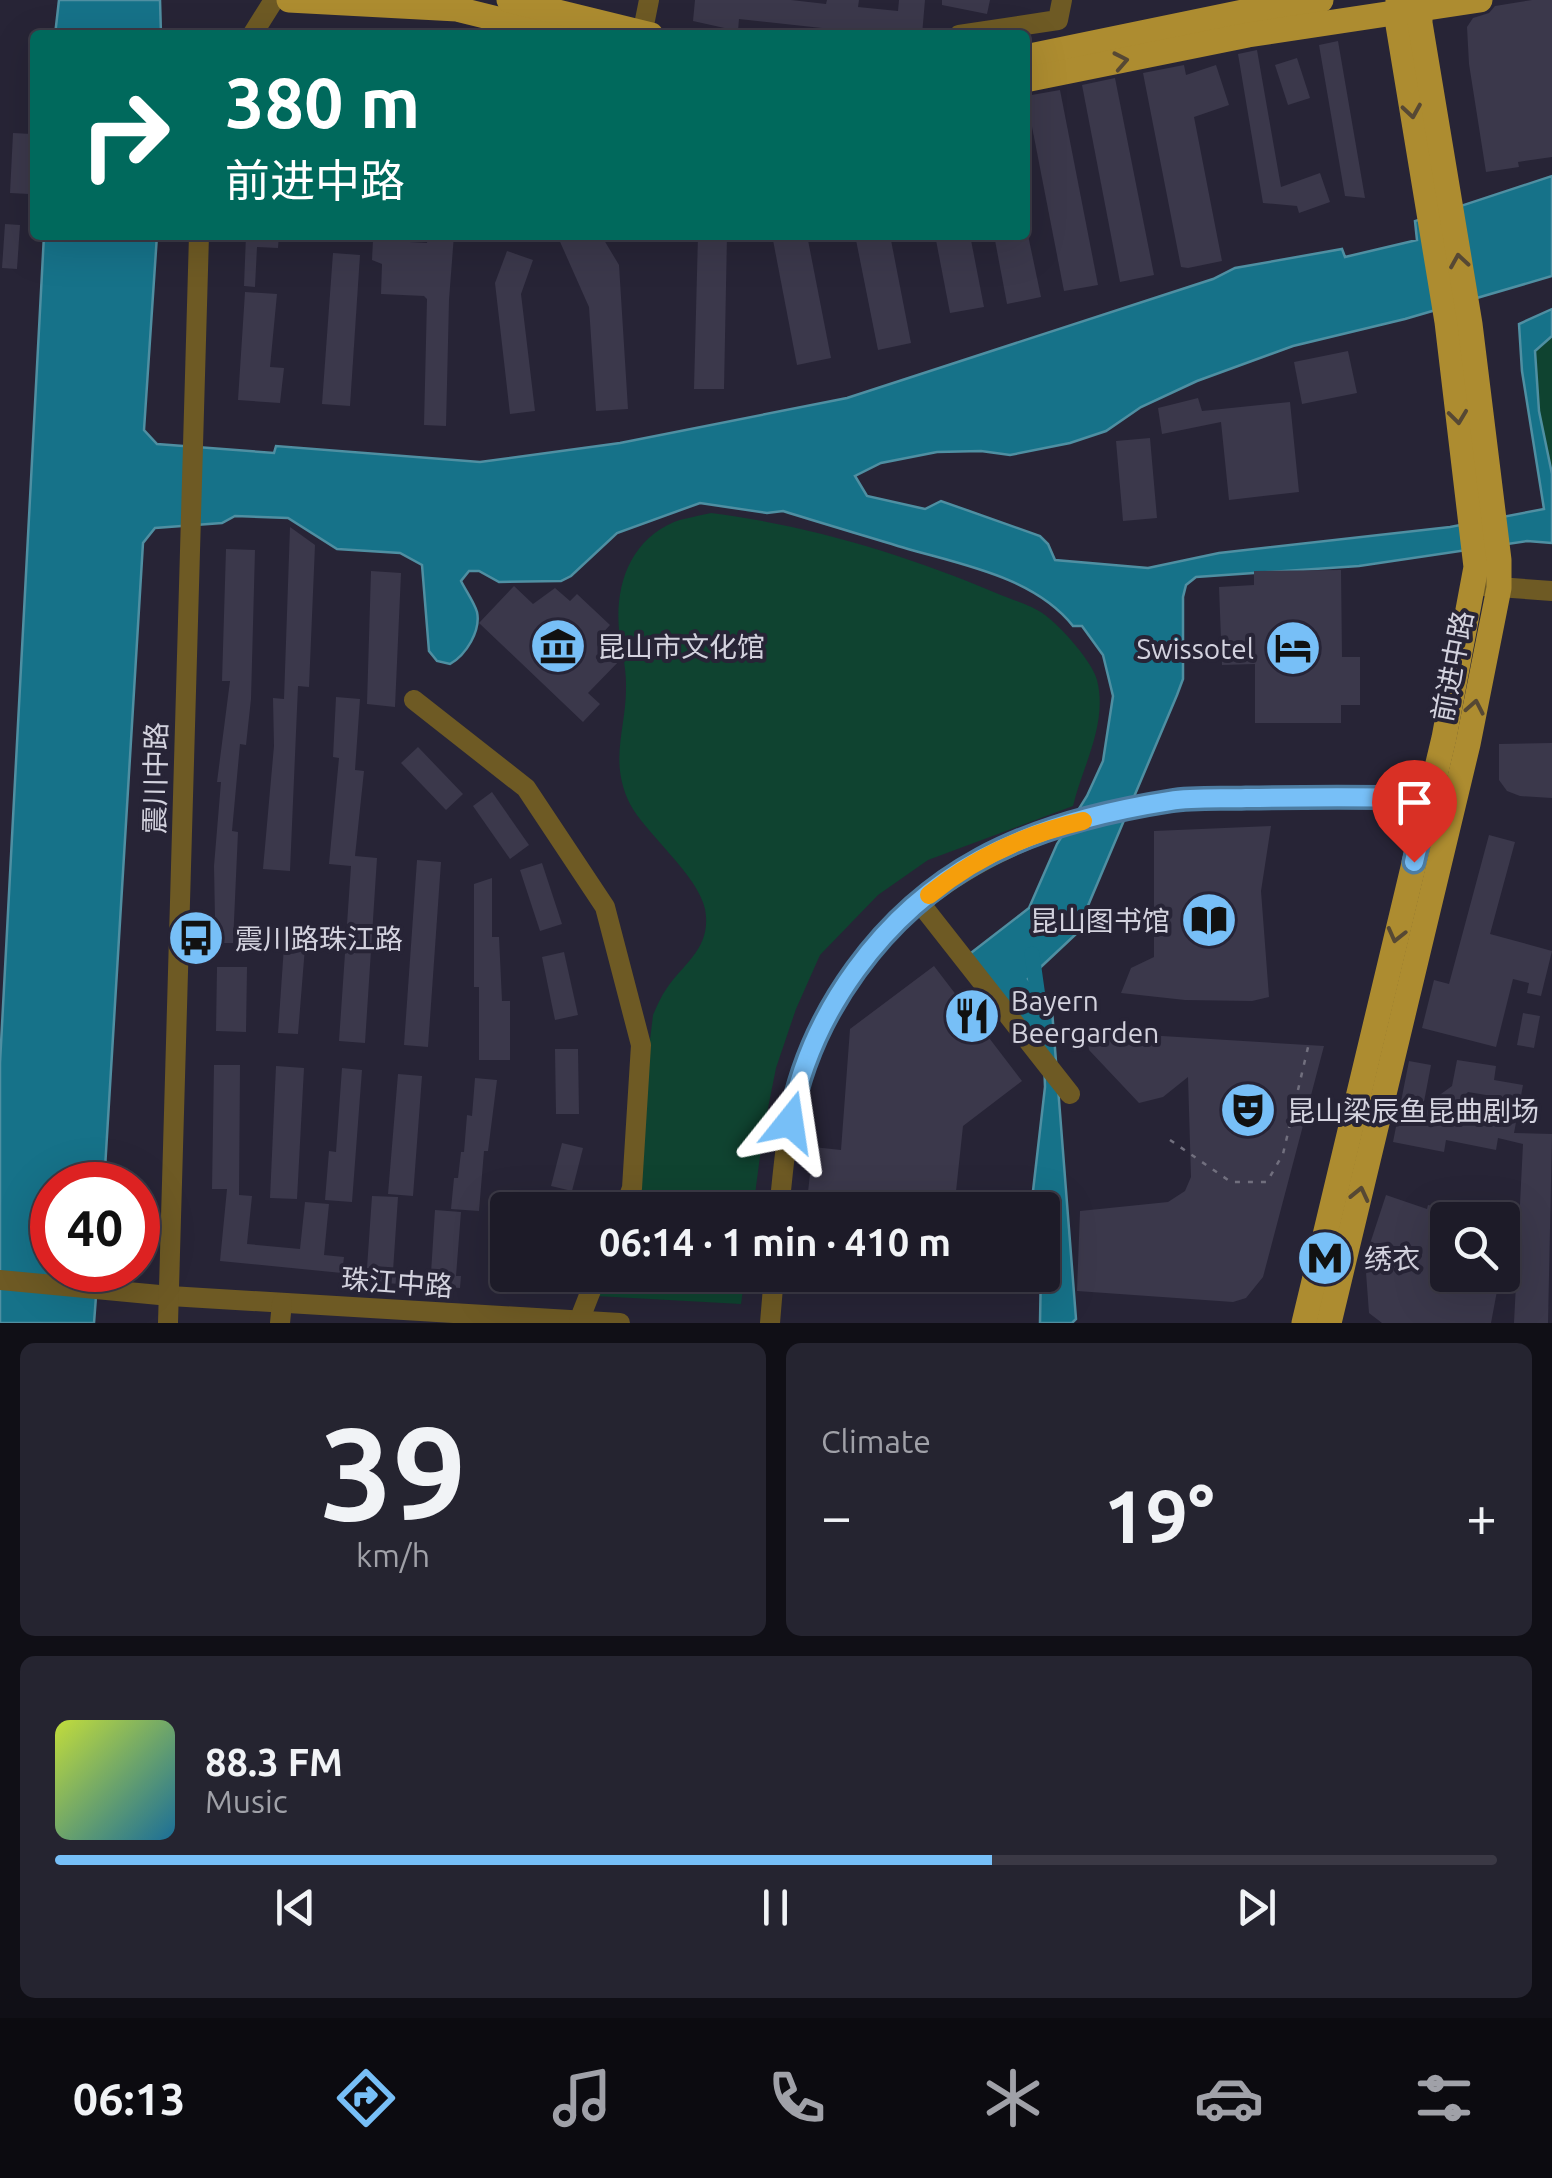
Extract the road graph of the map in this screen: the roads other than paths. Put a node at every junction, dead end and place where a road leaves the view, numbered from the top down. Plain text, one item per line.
1 (274, 0) edge
2 (289, 0) edge
3 (509, 0) edge
4 (649, 0) edge
5 (1062, 0) edge
6 (1320, 0) edge
7 (1480, 0) edge
8 (1409, 6) edge
9 (255, 30) edge
10 (541, 30) edge
11 (629, 30) edge
12 (645, 30) edge
13 (992, 30) edge
14 (1030, 56) edge
15 (1030, 79) edge
16 (199, 240) edge
17 (1487, 575) junction
18 (1552, 590) edge
19 (414, 700) dead end
20 (1429, 798) junction
21 (920, 903) junction
22 (1070, 1094) dead end
23 (631, 1192) edge
24 (782, 1192) edge
25 (0, 1280) edge
26 (590, 1292) edge
27 (773, 1292) edge
28 (170, 1296) junction
29 (281, 1313) edge
30 (353, 1315) edge
31 (417, 1317) edge
32 (579, 1320) junction
33 (168, 1323) edge
34 (620, 1323) edge
35 (770, 1323) edge
36 (1304, 1323) edge
37 (1330, 1323) edge

1 - 9 street
2 - 10 main road
3 - 11 main road
4 - 12 street
5 - 13 street
6 - 14 main road
7 - 8 main road
15 -> 8 main road
8 - 17 main road, 前进中路
16 - 28 street, 震川中路
17 - 18 street
17 - 20 main road, 前进中路
37 -> 17 main road, 前进中路
19 - 23 street
20 - 21 street
20 -> 36 main road, 前进中路
21 - 22 street
21 - 24 street
25 - 28 street, 珠江中路
26 - 32 street
27 - 35 street
28 - 29 street, 珠江中路
28 - 33 street, 震川中路
29 - 30 street, 珠江中路
30 - 31 street, 珠江中路
31 - 32 street, 珠江中路
32 - 34 street, 珠江中路

